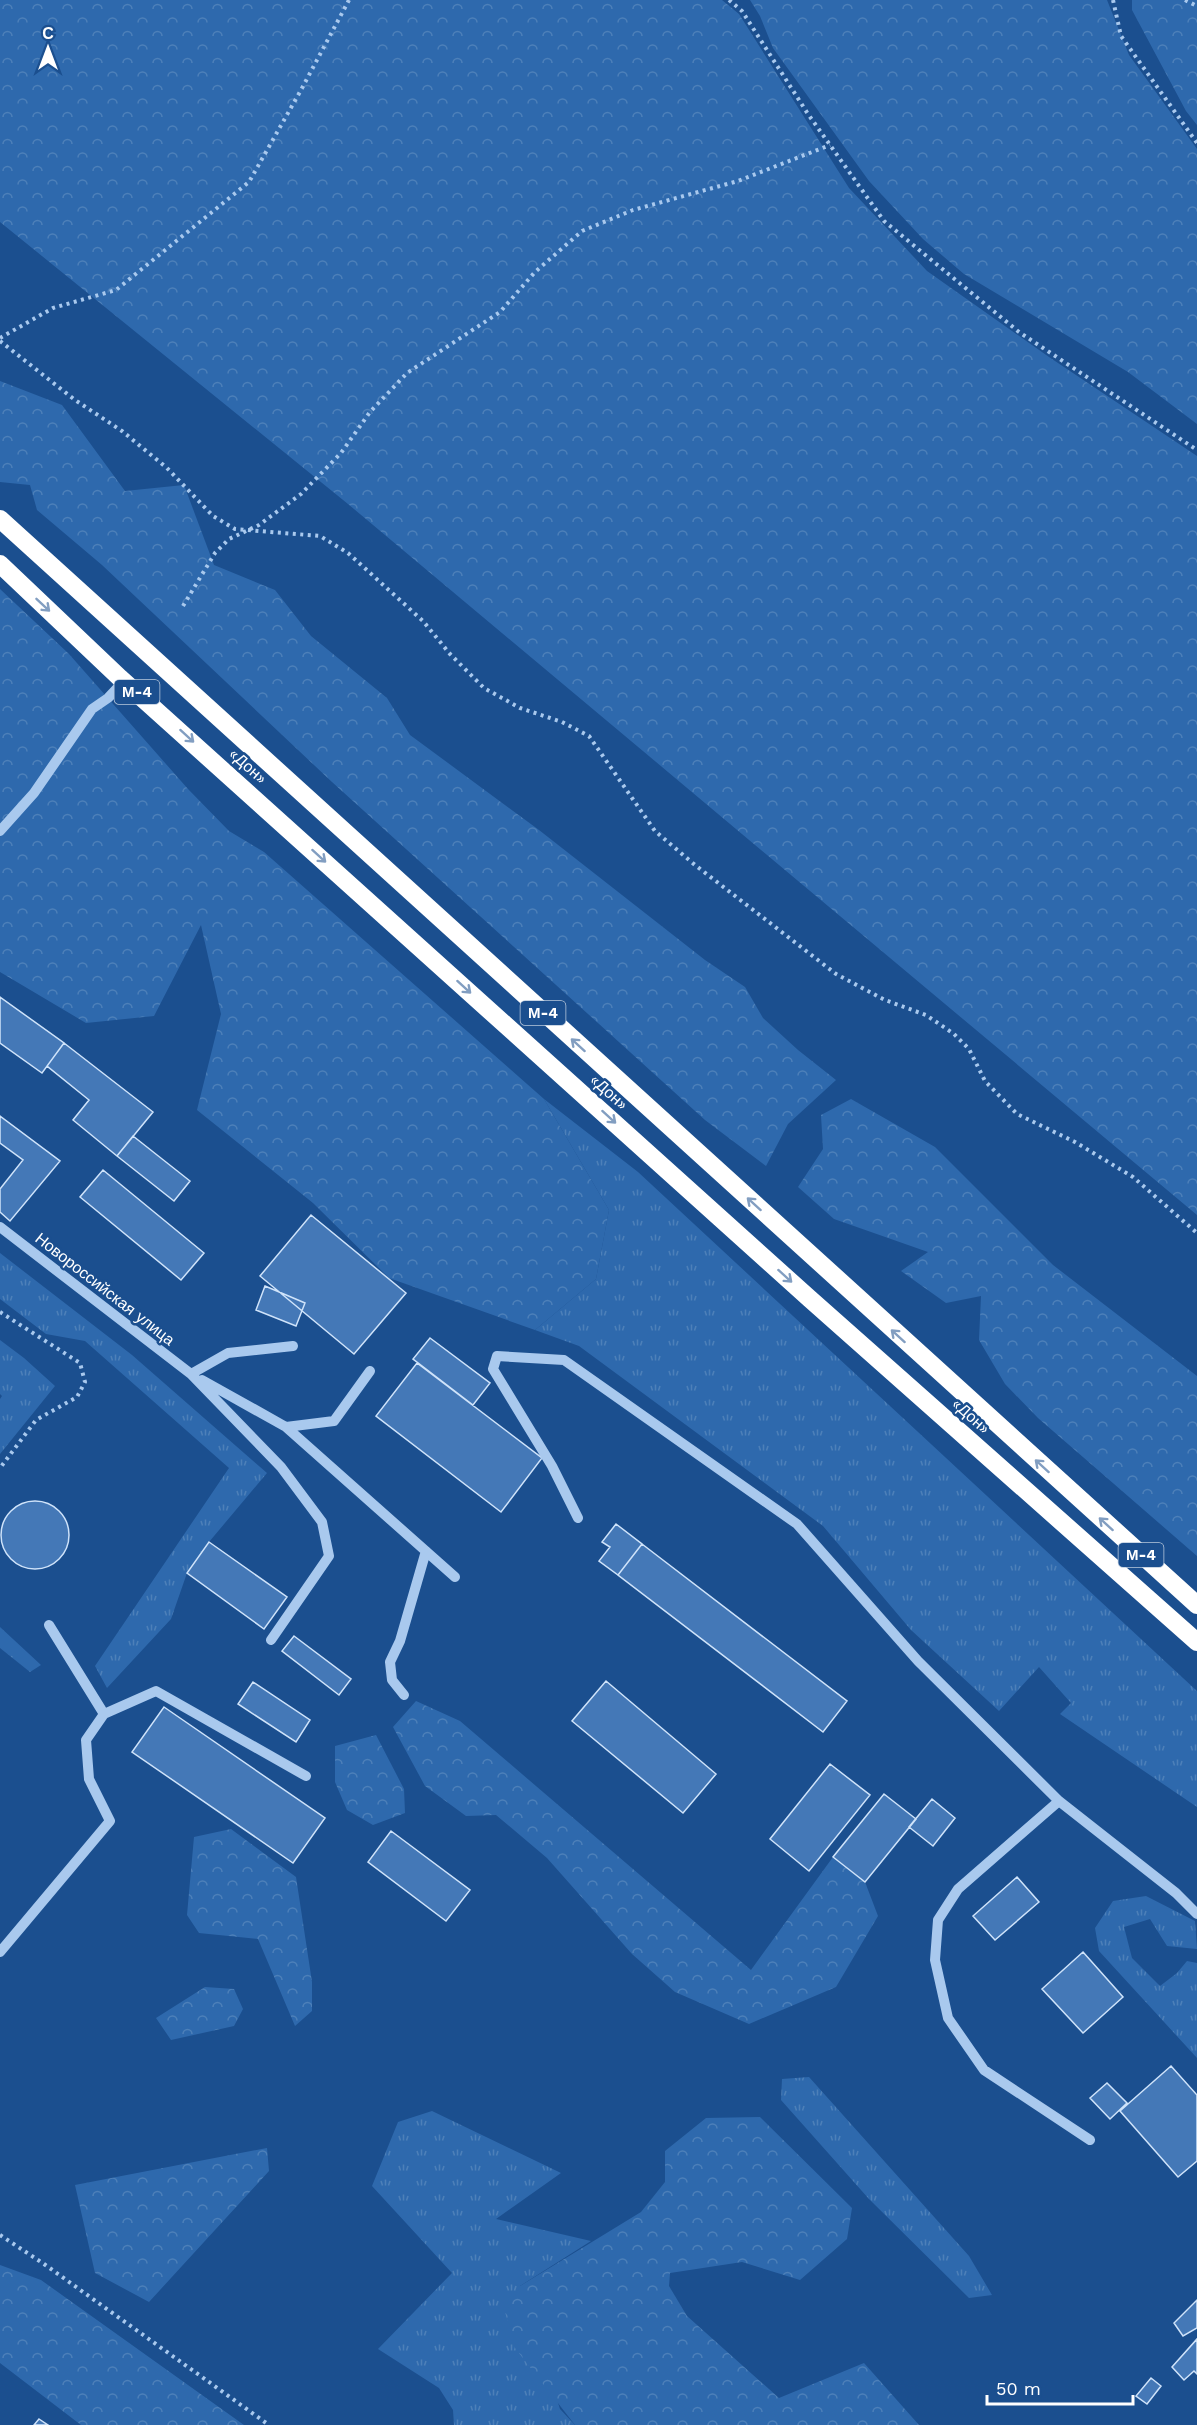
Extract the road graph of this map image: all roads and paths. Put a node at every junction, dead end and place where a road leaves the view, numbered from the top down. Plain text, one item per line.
1 (349, 0) edge
2 (729, 0) edge
3 (1113, 0) edge
4 (1185, 0) edge
5 (1197, 6) edge
6 (1197, 143) edge
7 (830, 145) junction
8 (0, 340) edge
9 (1197, 450) edge
10 (0, 519) edge
11 (246, 530) junction
12 (0, 564) edge
13 (183, 606) dead end
14 (124, 681) junction
15 (0, 831) edge
16 (0, 1227) edge
17 (1197, 1233) edge
18 (0, 1312) edge
19 (293, 1346) dead end
20 (370, 1371) dead end
21 (191, 1374) junction
22 (286, 1427) junction
23 (0, 1468) edge
24 (578, 1518) dead end
25 (426, 1551) junction
26 (454, 1577) dead end
27 (1197, 1605) edge
28 (49, 1625) dead end
29 (271, 1640) dead end
30 (1197, 1642) edge
31 (404, 1695) dead end
32 (104, 1714) junction
33 (306, 1776) dead end
34 (1059, 1801) junction
35 (1197, 1914) edge
36 (0, 1952) edge
37 (1090, 2140) dead end
38 (0, 2235) edge
39 (269, 2425) edge

1 - 8 path
2 - 7 path
3 - 6 path
4 - 5 path
7 - 9 path
7 - 11 path
8 - 11 path
27 -> 10 highway, «Дон» / М-4
11 - 13 path
11 - 17 path
12 -> 14 highway, «Дон» / М-4
14 - 15 street
14 -> 30 highway, «Дон» / М-4
16 - 21 street, Новороссийская улица
18 - 23 path
19 - 21 street
20 - 22 street
21 - 22 street
21 - 29 street
22 - 25 street
24 - 34 street
25 - 26 street
25 - 31 street
28 - 32 street
32 - 33 street
32 - 36 street
34 - 35 street
34 - 37 street
38 - 39 path

